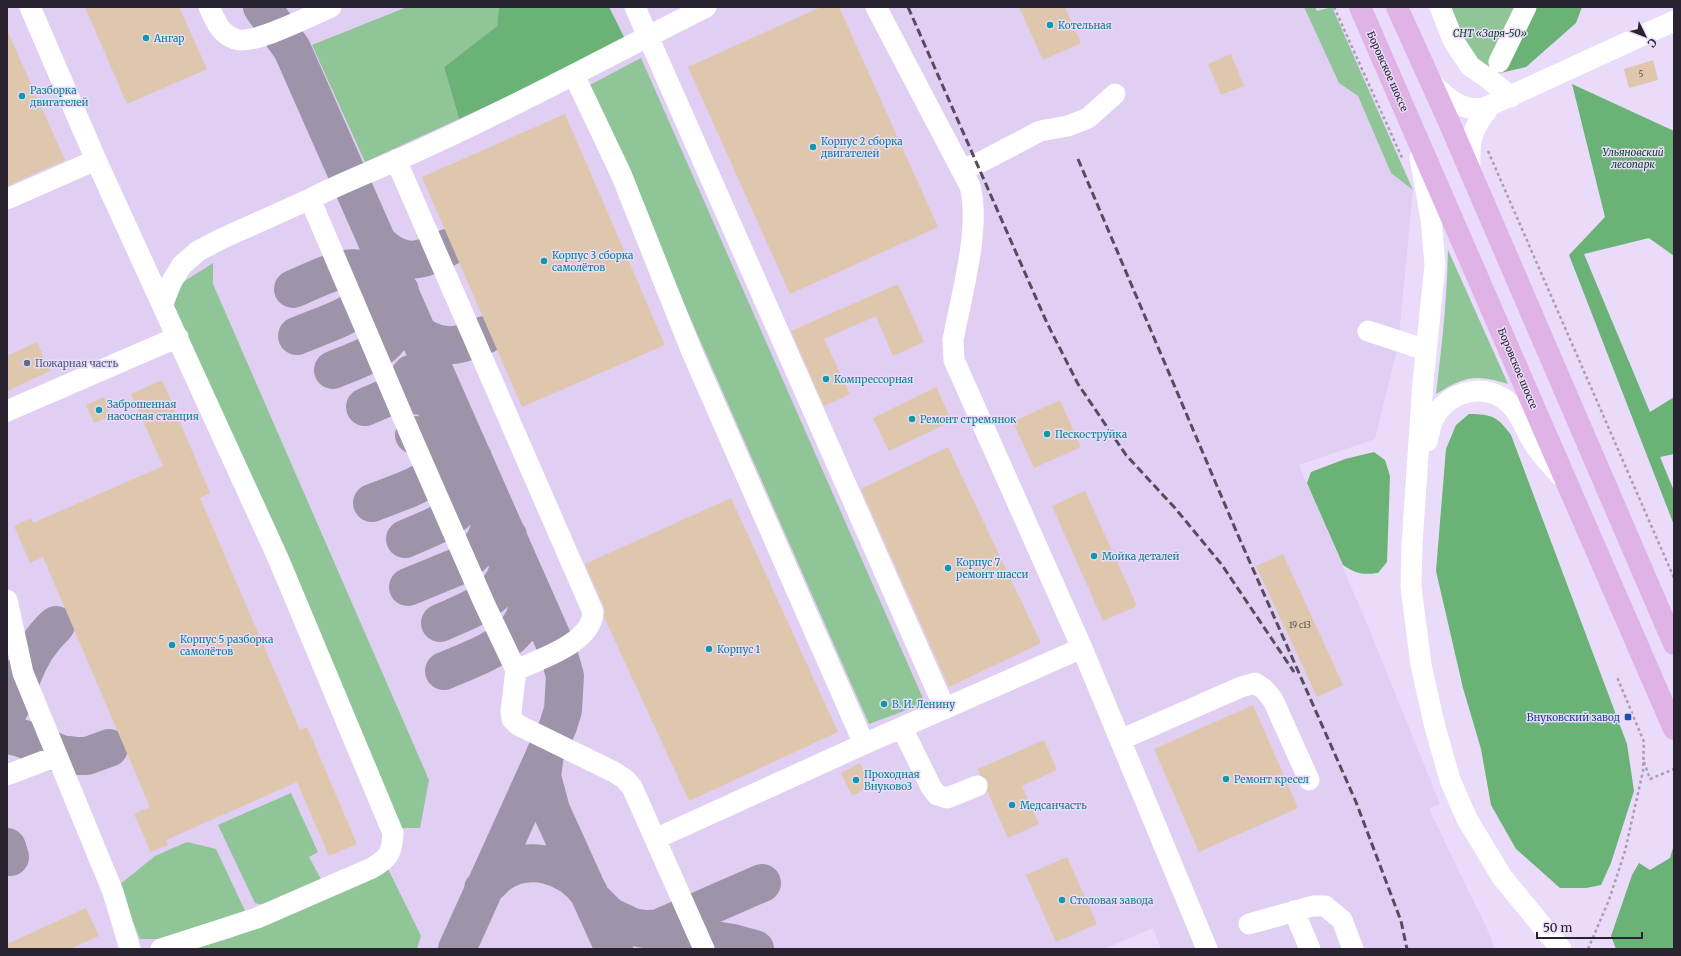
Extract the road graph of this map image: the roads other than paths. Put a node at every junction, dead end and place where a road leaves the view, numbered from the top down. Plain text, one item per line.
1 (30, 7) edge
2 (209, 7) edge
3 (635, 7) edge
4 (706, 7) edge
5 (876, 7) edge
6 (1360, 7) edge
7 (1397, 7) edge
8 (1440, 7) edge
9 (1526, 7) edge
10 (322, 9) edge
11 (1674, 21) edge
12 (648, 36) junction
13 (1498, 62) dead end
14 (574, 75) junction
15 (1431, 82) junction
16 (1115, 94) dead end
17 (1510, 97) junction
18 (1491, 105) junction
19 (1414, 129) junction
20 (96, 160) junction
21 (396, 160) junction
22 (962, 169) junction
23 (1470, 170) junction
24 (310, 198) junction
25 (7, 199) edge
26 (162, 305) junction
27 (1368, 331) dead end
28 (178, 338) junction
29 (1426, 350) junction
30 (7, 411) edge
31 (1568, 485) junction
32 (1416, 488) junction
33 (7, 600) edge
34 (1674, 644) edge
35 (1082, 648) junction
36 (516, 670) junction
37 (15, 676) edge
38 (945, 709) junction
39 (902, 728) junction
40 (1674, 729) edge
41 (1120, 740) junction
42 (864, 744) junction
43 (57, 756) junction
44 (7, 775) edge
45 (1309, 780) dead end
46 (977, 786) dead end
47 (655, 839) junction
48 (1294, 911) junction
49 (1249, 924) dead end
50 (130, 949) edge
51 (161, 949) edge
52 (704, 949) edge
53 (1207, 949) edge
54 (1310, 949) edge
55 (1353, 949) edge
56 (1561, 949) edge

1 - 20 street
2 - 10 street
3 - 12 street
4 - 12 street
5 - 22 street
6 - 19 main road, Боровское шоссе
7 - 15 main road
8 - 17 street
9 - 13 street
11 - 17 street
12 - 14 street
12 - 38 street
14 - 21 street
14 - 42 street
15 - 18 street
15 - 23 main road
16 - 22 street
17 - 18 street
18 - 23 street
19 - 29 street
19 - 31 main road, Боровское шоссе
20 - 25 street
20 - 26 street
21 - 24 street
21 - 36 street
22 - 35 street
23 - 34 main road
24 - 26 street
24 - 36 street
26 - 28 street
27 - 29 street
28 - 30 street
28 - 51 street
29 - 32 street
31 - 32 street
31 - 40 main road, Боровское шоссе
32 - 56 street
33 - 37 street
35 - 38 street
35 - 41 street
36 - 47 street
37 - 43 street
38 - 39 street
39 - 42 street
39 - 46 street
41 - 45 street
41 - 53 street
42 - 47 street
43 - 44 street
43 - 50 street
47 - 52 street
48 - 49 street
48 - 54 street
48 - 55 street

